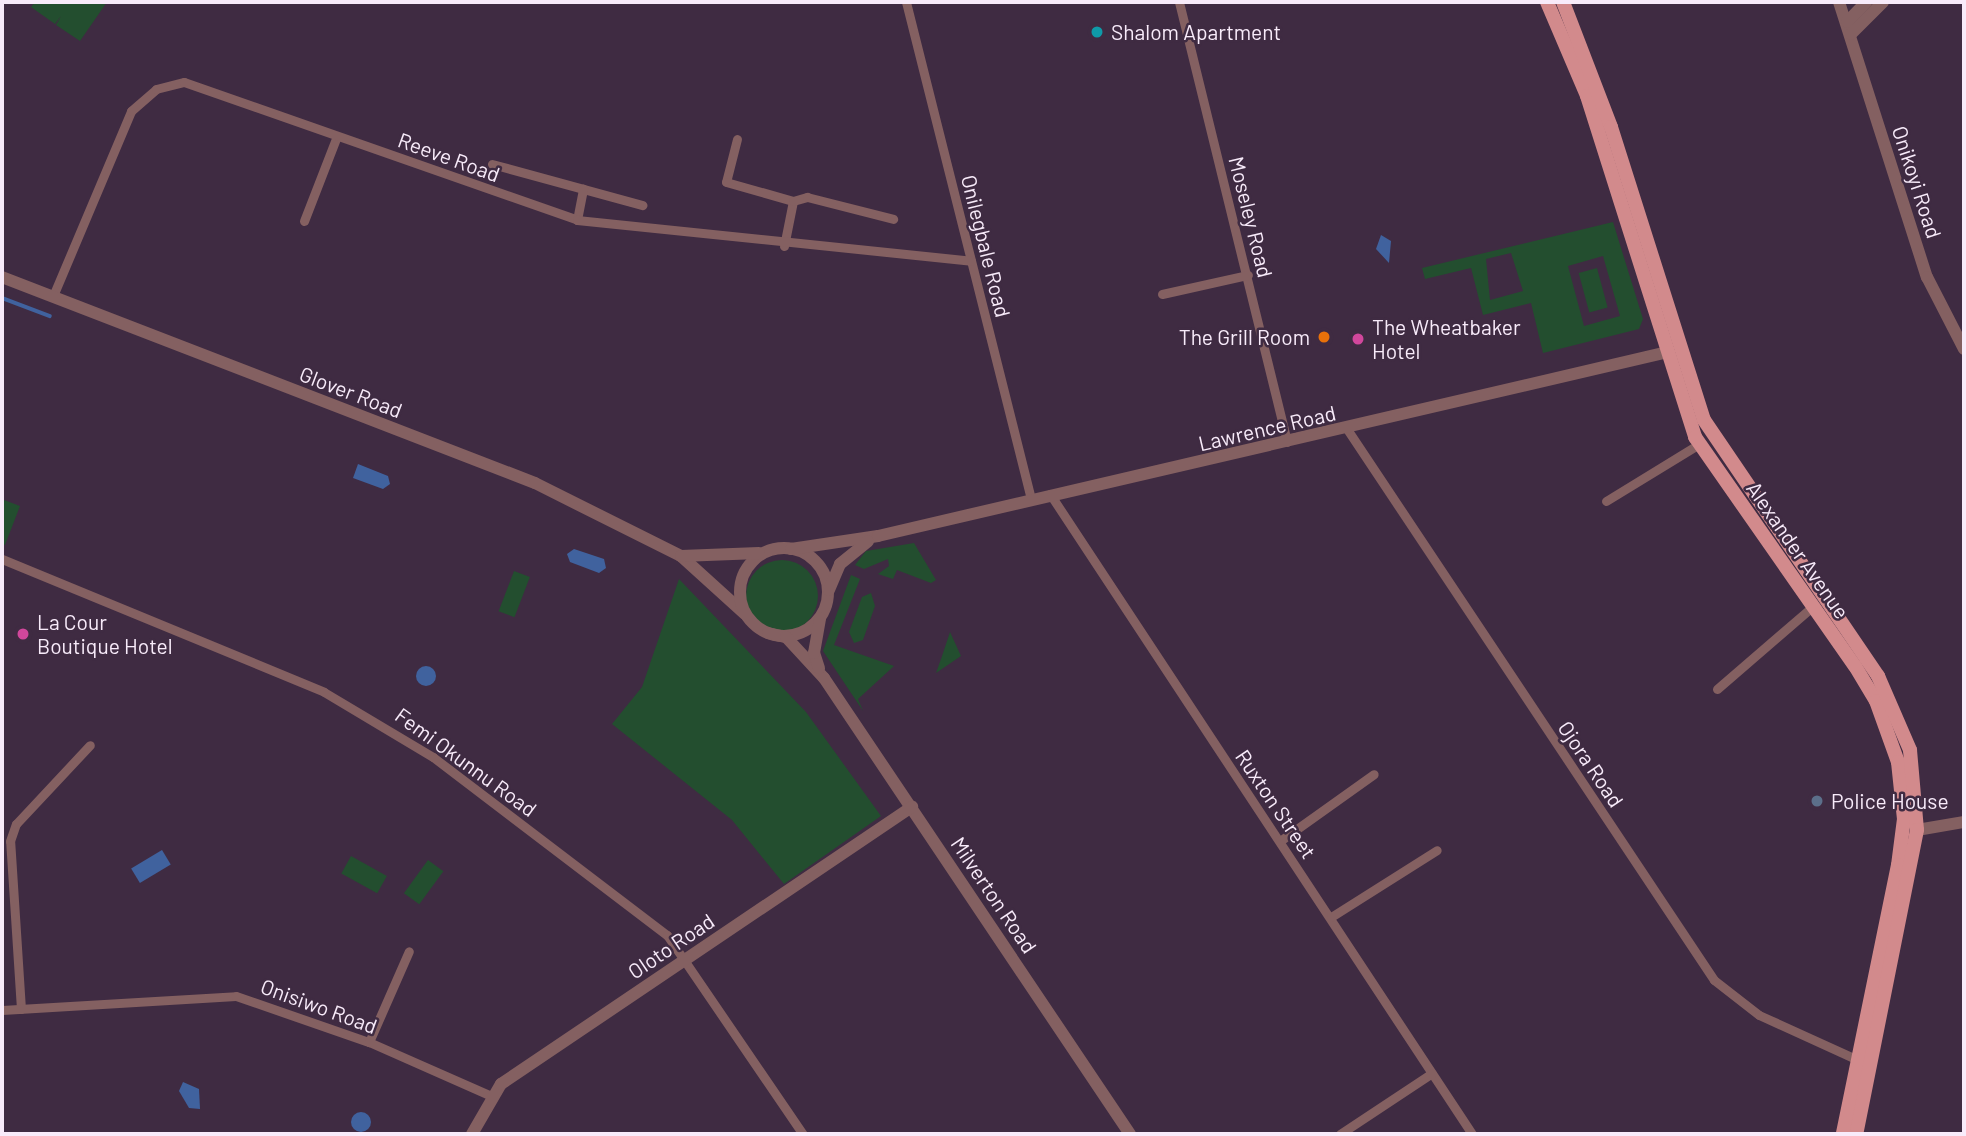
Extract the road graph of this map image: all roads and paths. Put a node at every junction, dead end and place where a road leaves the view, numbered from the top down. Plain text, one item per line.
1 (906, 2) edge
2 (1179, 2) edge
3 (1546, 2) edge
4 (1563, 2) edge
5 (1839, 2) edge
6 (1866, 2) edge
7 (1884, 2) edge
8 (1849, 28) junction
9 (337, 136) junction
10 (737, 139) dead end
11 (492, 164) dead end
12 (583, 189) junction
13 (793, 201) junction
14 (642, 205) dead end
15 (893, 219) dead end
16 (577, 220) junction
17 (304, 221) dead end
18 (783, 246) junction
19 (971, 261) junction
20 (1248, 275) junction
21 (3, 281) edge
22 (1162, 294) dead end
23 (53, 296) junction
24 (1964, 349) edge
25 (1664, 354) junction
26 (1347, 429) junction
27 (1287, 442) junction
28 (1699, 444) junction
29 (1050, 494) junction
30 (1031, 499) junction
31 (1606, 501) dead end
32 (878, 536) junction
33 (791, 549) junction
34 (759, 553) junction
35 (681, 556) junction
36 (2, 559) edge
37 (829, 590) junction
38 (1812, 607) junction
39 (745, 614) junction
40 (820, 619) junction
41 (768, 633) junction
42 (824, 678) junction
43 (1717, 689) dead end
44 (90, 745) dead end
45 (1374, 774) dead end
46 (912, 807) junction
47 (1964, 822) edge
48 (1917, 830) junction
49 (1280, 841) junction
50 (1437, 850) dead end
51 (1331, 918) junction
52 (409, 951) dead end
53 (687, 959) junction
54 (21, 1009) junction
55 (2, 1010) edge
56 (369, 1042) junction
57 (1858, 1060) junction
58 (1432, 1073) junction
59 (489, 1095) junction
60 (472, 1134) edge
61 (803, 1134) edge
62 (1130, 1134) edge
63 (1340, 1134) edge
64 (1472, 1134) edge
65 (1843, 1134) edge
66 (1856, 1134) edge

1 - 19 street, Onilegbale Road
2 - 20 street, Moseley Road
3 - 25 main road, Alexander Avenue
4 - 48 main road, Alexander Avenue
5 - 8 street, Onikoyi Road
6 - 8 street
7 - 8 street
8 - 24 street, Onikoyi Road
9 - 16 street, Reeve Road
9 - 17 street
9 - 23 street, Reeve Road
10 - 13 street
11 - 12 street
12 - 14 street
12 - 16 street
13 - 15 street
13 - 18 street
16 - 18 street, Reeve Road
18 - 19 street, Reeve Road
19 - 30 street, Onilegbale Road
20 - 22 street
20 - 27 street, Moseley Road
21 - 23 street, Glover Road
23 - 35 street, Glover Road
25 - 26 street, Lawrence Road
25 - 28 main road, Alexander Avenue
26 - 27 street, Lawrence Road
26 - 57 street, Ojora Road
27 - 29 street, Lawrence Road
28 - 31 street
28 - 38 main road, Alexander Avenue
29 - 30 street, Lawrence Road
29 - 49 street, Ruxton Street
30 - 32 street, Lawrence Road
32 - 33 street, Lawrence Road
32 - 37 street, Lawrence Road
33 - 34 street
33 - 37 street
34 - 35 street, Glover Road
34 - 39 street
35 - 39 street, Glover Road
36 - 53 street, Femi Okunnu Road
37 - 40 street
38 - 43 street
38 - 57 main road, Alexander Avenue
39 - 41 street
40 - 41 street
40 - 42 street, Milverton Road
41 - 42 street, Milverton Road
42 - 46 street, Milverton Road
44 - 54 street
45 - 49 street
46 - 53 street, Oloto Road
46 - 62 street, Milverton Road
47 - 48 street
48 - 66 main road, Alexander Avenue
49 - 51 street, Ruxton Street
50 - 51 street
51 - 58 street, Ruxton Street
52 - 56 street
53 - 59 street, Oloto Road
53 - 61 street, Femi Okunnu Road
54 - 55 street, Onisiwo Road
54 - 56 street, Onisiwo Road
56 - 59 street, Onisiwo Road
57 - 65 main road, Alexander Avenue
58 - 63 street
58 - 64 street, Ruxton Street
59 - 60 street

